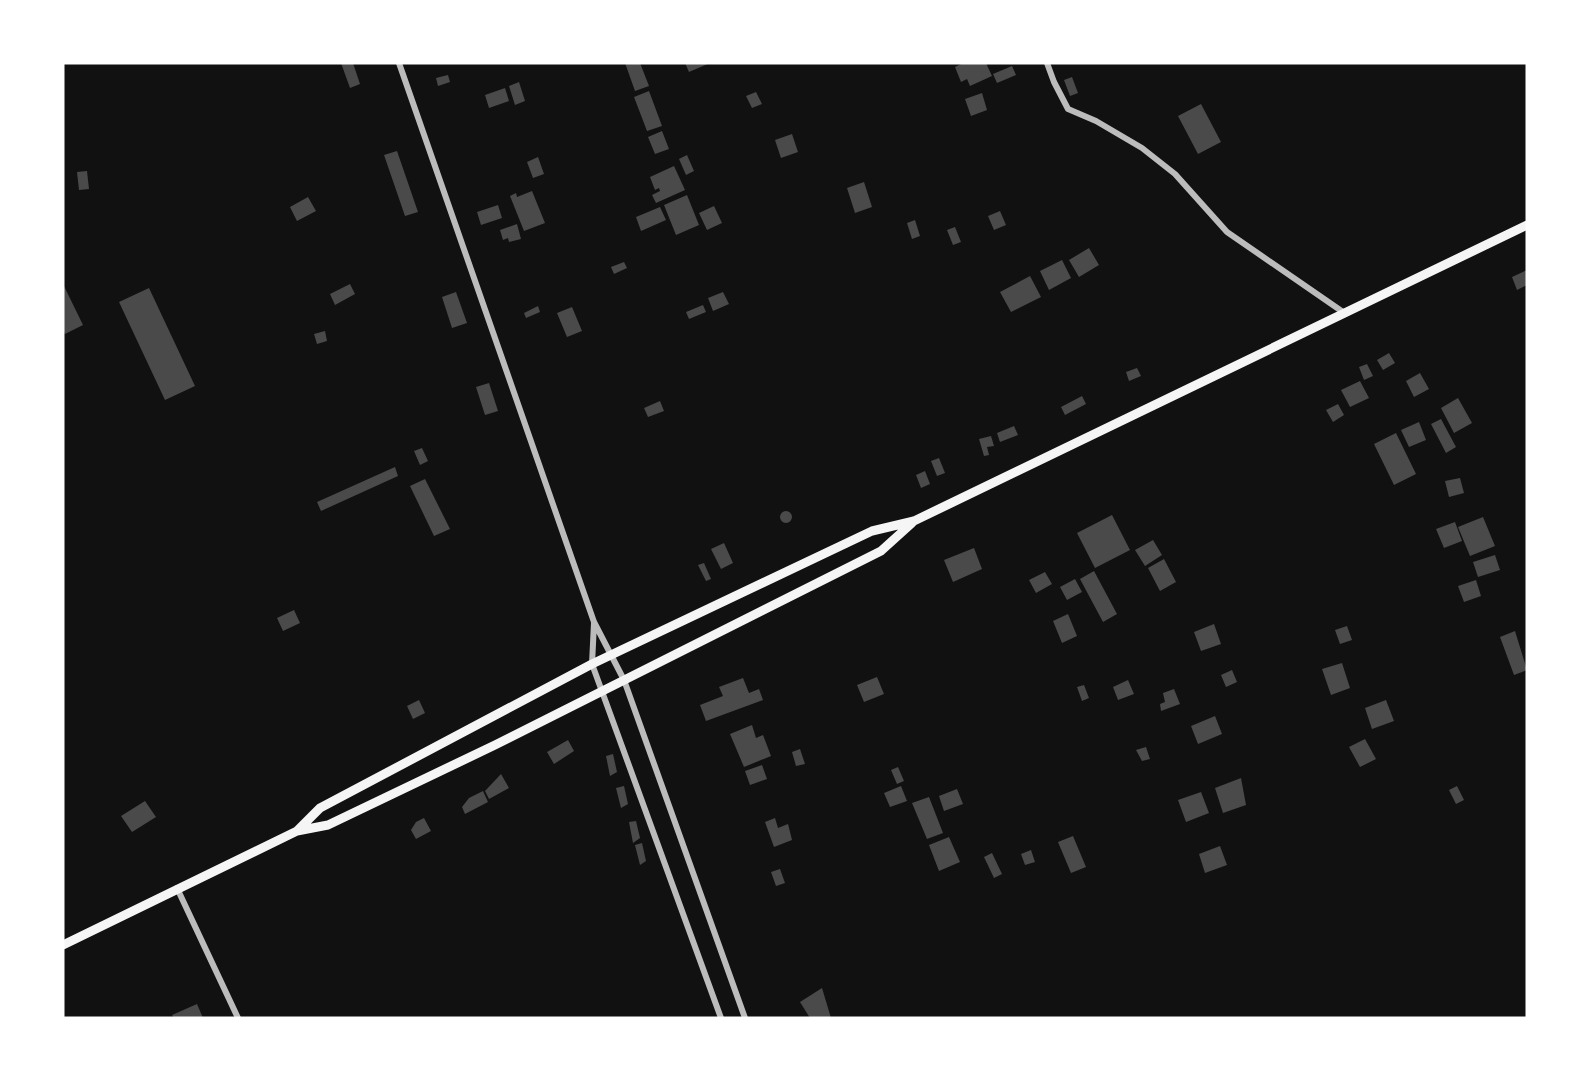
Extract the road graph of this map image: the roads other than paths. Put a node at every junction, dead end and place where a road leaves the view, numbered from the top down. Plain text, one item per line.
1 (399, 63) edge
2 (1047, 63) edge
3 (1527, 225) edge
4 (1343, 312) junction
5 (914, 521) junction
6 (594, 622) junction
7 (612, 654) junction
8 (592, 664) junction
9 (624, 680) junction
10 (604, 691) junction
11 (297, 831) junction
12 (177, 888) junction
13 (63, 945) edge
14 (238, 1018) edge
15 (721, 1018) edge
16 (746, 1018) edge

1 - 6 street
2 - 4 street
3 - 4 main road
4 - 5 main road
5 - 7 main road
5 - 9 main road
6 - 7 street
6 - 8 street
7 - 8 main road
7 - 9 street
8 - 10 street
8 - 11 main road
9 - 10 main road
9 - 16 street
10 - 11 main road
10 - 15 street
11 - 12 main road
12 - 13 main road
12 - 14 street

